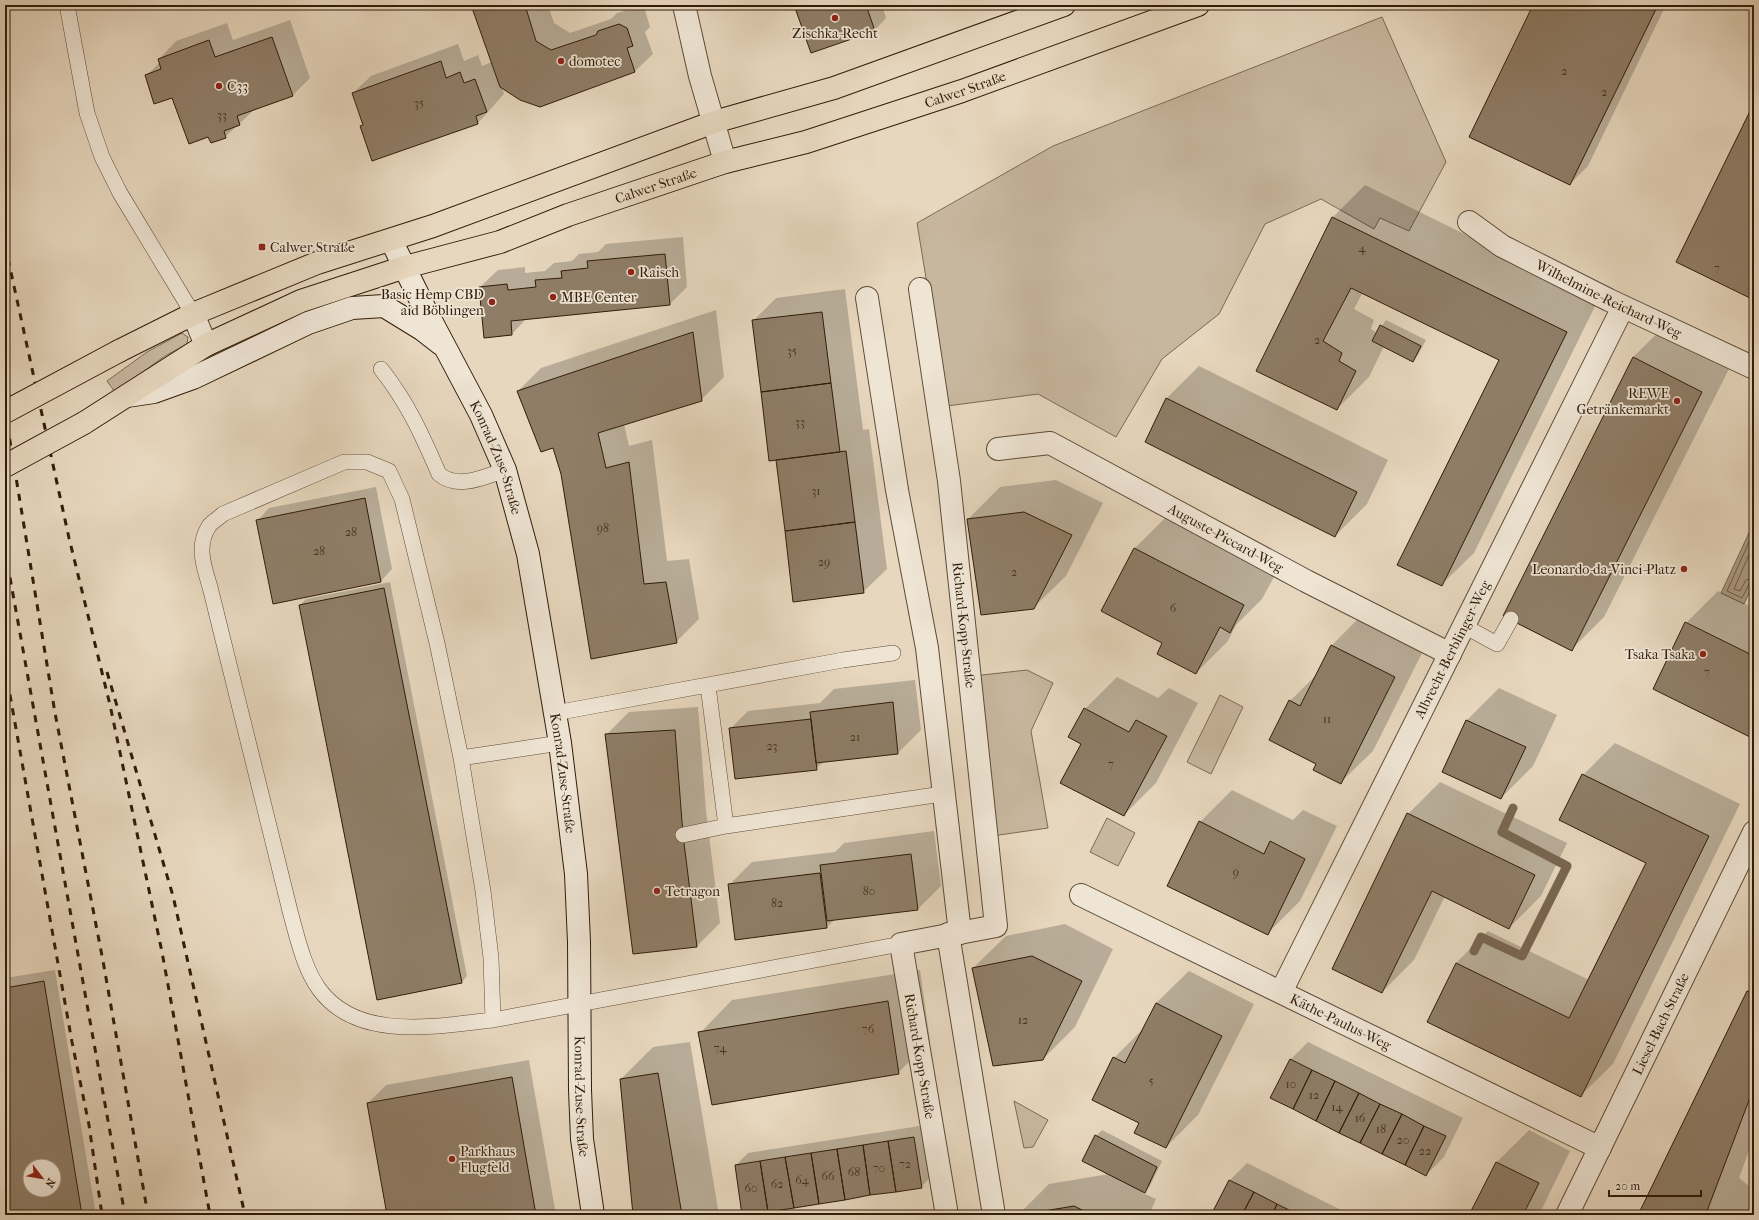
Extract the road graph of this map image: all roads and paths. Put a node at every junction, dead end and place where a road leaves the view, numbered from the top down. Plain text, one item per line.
1 (67, 5) edge
2 (684, 5) edge
3 (1064, 5) edge
4 (1198, 5) edge
5 (714, 122) junction
6 (725, 162) junction
7 (1469, 222) dead end
8 (391, 240) junction
9 (405, 267) junction
10 (920, 289) dead end
11 (867, 298) dead end
12 (384, 306) joint
13 (1623, 306) junction
14 (193, 314) junction
15 (206, 345) junction
16 (446, 349) junction
17 (1754, 368) edge
18 (381, 369) dead end
19 (127, 396) junction
20 (5, 412) edge
21 (998, 449) dead end
22 (5, 466) edge
23 (505, 470) junction
24 (1511, 619) dead end
25 (1464, 626) junction
26 (893, 653) dead end
27 (1450, 654) junction
28 (708, 686) junction
29 (555, 713) junction
30 (560, 742) junction
31 (460, 758) junction
32 (942, 794) junction
33 (726, 826) junction
34 (1754, 832) edge
35 (683, 835) dead end
36 (1081, 895) dead end
37 (954, 934) junction
38 (901, 944) junction
39 (1281, 992) junction
40 (580, 1006) junction
41 (492, 1020) junction
42 (1600, 1148) junction
43 (593, 1215) edge
44 (947, 1215) edge
45 (994, 1215) edge
46 (1567, 1215) edge

1 - 14 lane
2 - 5 street
3 - 5 main road
4 - 6 main road, Calwer Straße
5 - 6 street
5 - 8 main road
6 - 9 main road, Calwer Straße
7 - 13 street, Wilhelmine-Reichard-Weg
8 - 9 street, Konrad-Zuse-Straße
8 - 14 main road
9 - 15 main road, Calwer Straße
9 - 16 street, Konrad-Zuse-Straße
10 - 37 street, Richard-Kopp-Straße
11 - 32 street
12 - 16 street, Konrad-Zuse-Straße
12 - 19 street, Calwer Straße
13 - 17 street, Wilhelmine-Reichard-Weg
13 - 25 street, Albrecht-Berblinger-Weg
14 - 15 street
14 - 20 main road, bridge
15 - 19 main road, Calwer Straße
16 - 23 street, Konrad-Zuse-Straße
18 - 23 lane
19 - 22 main road, Calwer Straße, bridge
21 - 27 street, Auguste-Piccard-Weg
23 - 29 street, Konrad-Zuse-Straße
24 - 25 lane
25 - 27 street, Albrecht-Berblinger-Weg
26 - 28 lane
27 - 39 street, Albrecht-Berblinger-Weg
28 - 29 lane
28 - 33 lane
29 - 30 street, Konrad-Zuse-Straße
30 - 31 lane
30 - 40 street, Konrad-Zuse-Straße
31 - 41 lane
31 - 41 lane
32 - 33 lane
32 - 37 street
33 - 35 lane
34 - 42 street, Liesel-Bach-Straße
36 - 39 street, Käthe-Paulus-Weg
37 - 38 street, Richard-Kopp-Straße
37 - 45 street
38 - 40 lane
38 - 44 street, Richard-Kopp-Straße
39 - 42 street, Käthe-Paulus-Weg
40 - 41 lane
40 - 43 street, Konrad-Zuse-Straße
42 - 46 street, Liesel-Bach-Straße

